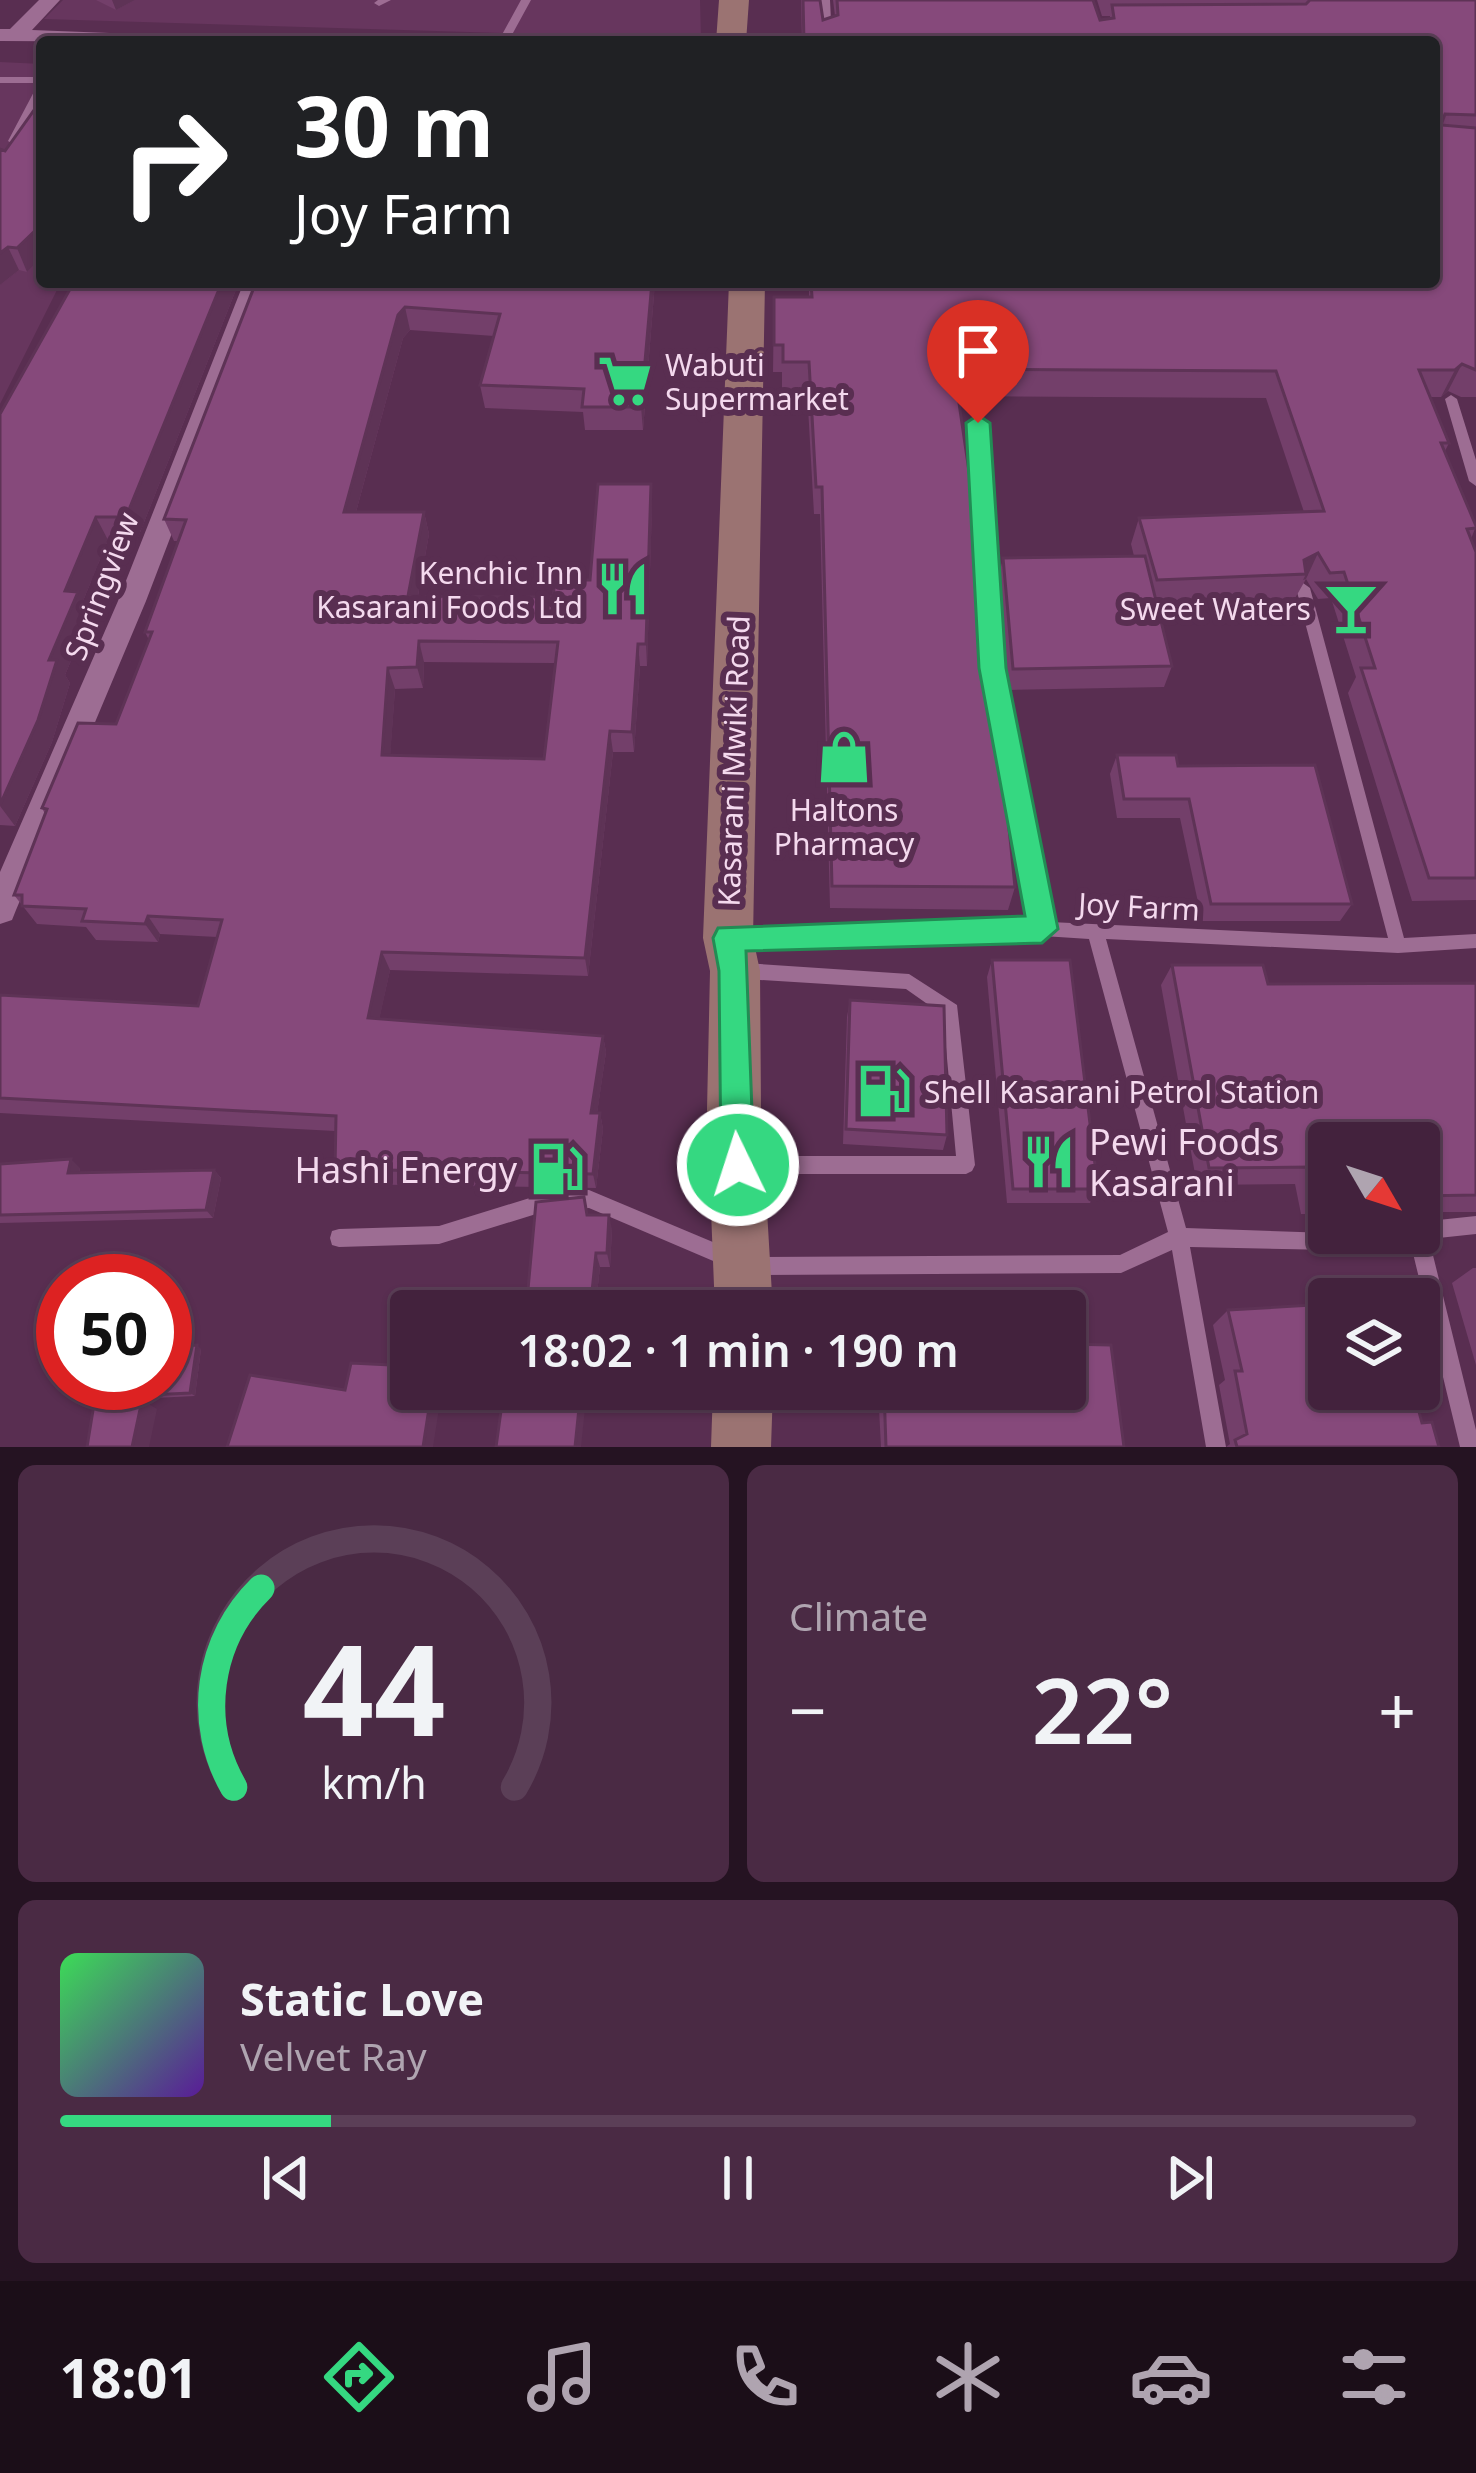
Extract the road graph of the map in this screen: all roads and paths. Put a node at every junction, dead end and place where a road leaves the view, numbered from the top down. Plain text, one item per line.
1 (50, 0) edge
2 (526, 0) edge
3 (734, 0) edge
4 (825, 0) edge
5 (7, 35) edge
6 (506, 36) edge
7 (731, 36) edge
8 (827, 36) edge
9 (0, 80) edge
10 (36, 83) edge
11 (36, 95) edge
12 (2, 160) edge
13 (254, 288) edge
14 (747, 288) edge
15 (1451, 399) edge
16 (978, 423) dead end
17 (1476, 481) edge
18 (1303, 588) edge
19 (0, 910) edge
20 (1042, 929) junction
21 (1095, 931) junction
22 (1476, 941) edge
23 (1398, 946) junction
24 (732, 954) junction
25 (738, 1165) junction
26 (1476, 1225) edge
27 (1440, 1229) edge
28 (339, 1238) dead end
29 (1179, 1238) junction
30 (1308, 1240) edge
31 (1424, 1254) edge
32 (745, 1289) edge
33 (742, 1410) edge
34 (741, 1447) edge
35 (1216, 1447) edge
36 (1470, 1447) edge

1 - 5 street
2 - 6 lane
3 - 7 main road
4 - 8 lane
9 - 10 lane
11 - 12 lane
13 - 19 street, Springview
14 - 24 main road, Kasarani Mwiki Road
15 - 17 lane
16 - 20 lane
18 - 23 lane
20 - 21 lane, Joy Farm
20 - 24 lane, Joy Farm
21 - 23 lane, Joy Farm
21 - 29 lane
22 - 23 lane, Joy Farm
24 - 25 main road, Kasarani Mwiki Road
24 - 25 lane
25 - 32 main road, Kasarani Mwiki Road
26 - 27 lane
28 - 32 lane
29 - 30 lane
29 - 32 lane
29 - 35 lane
31 - 36 lane
33 - 34 main road

